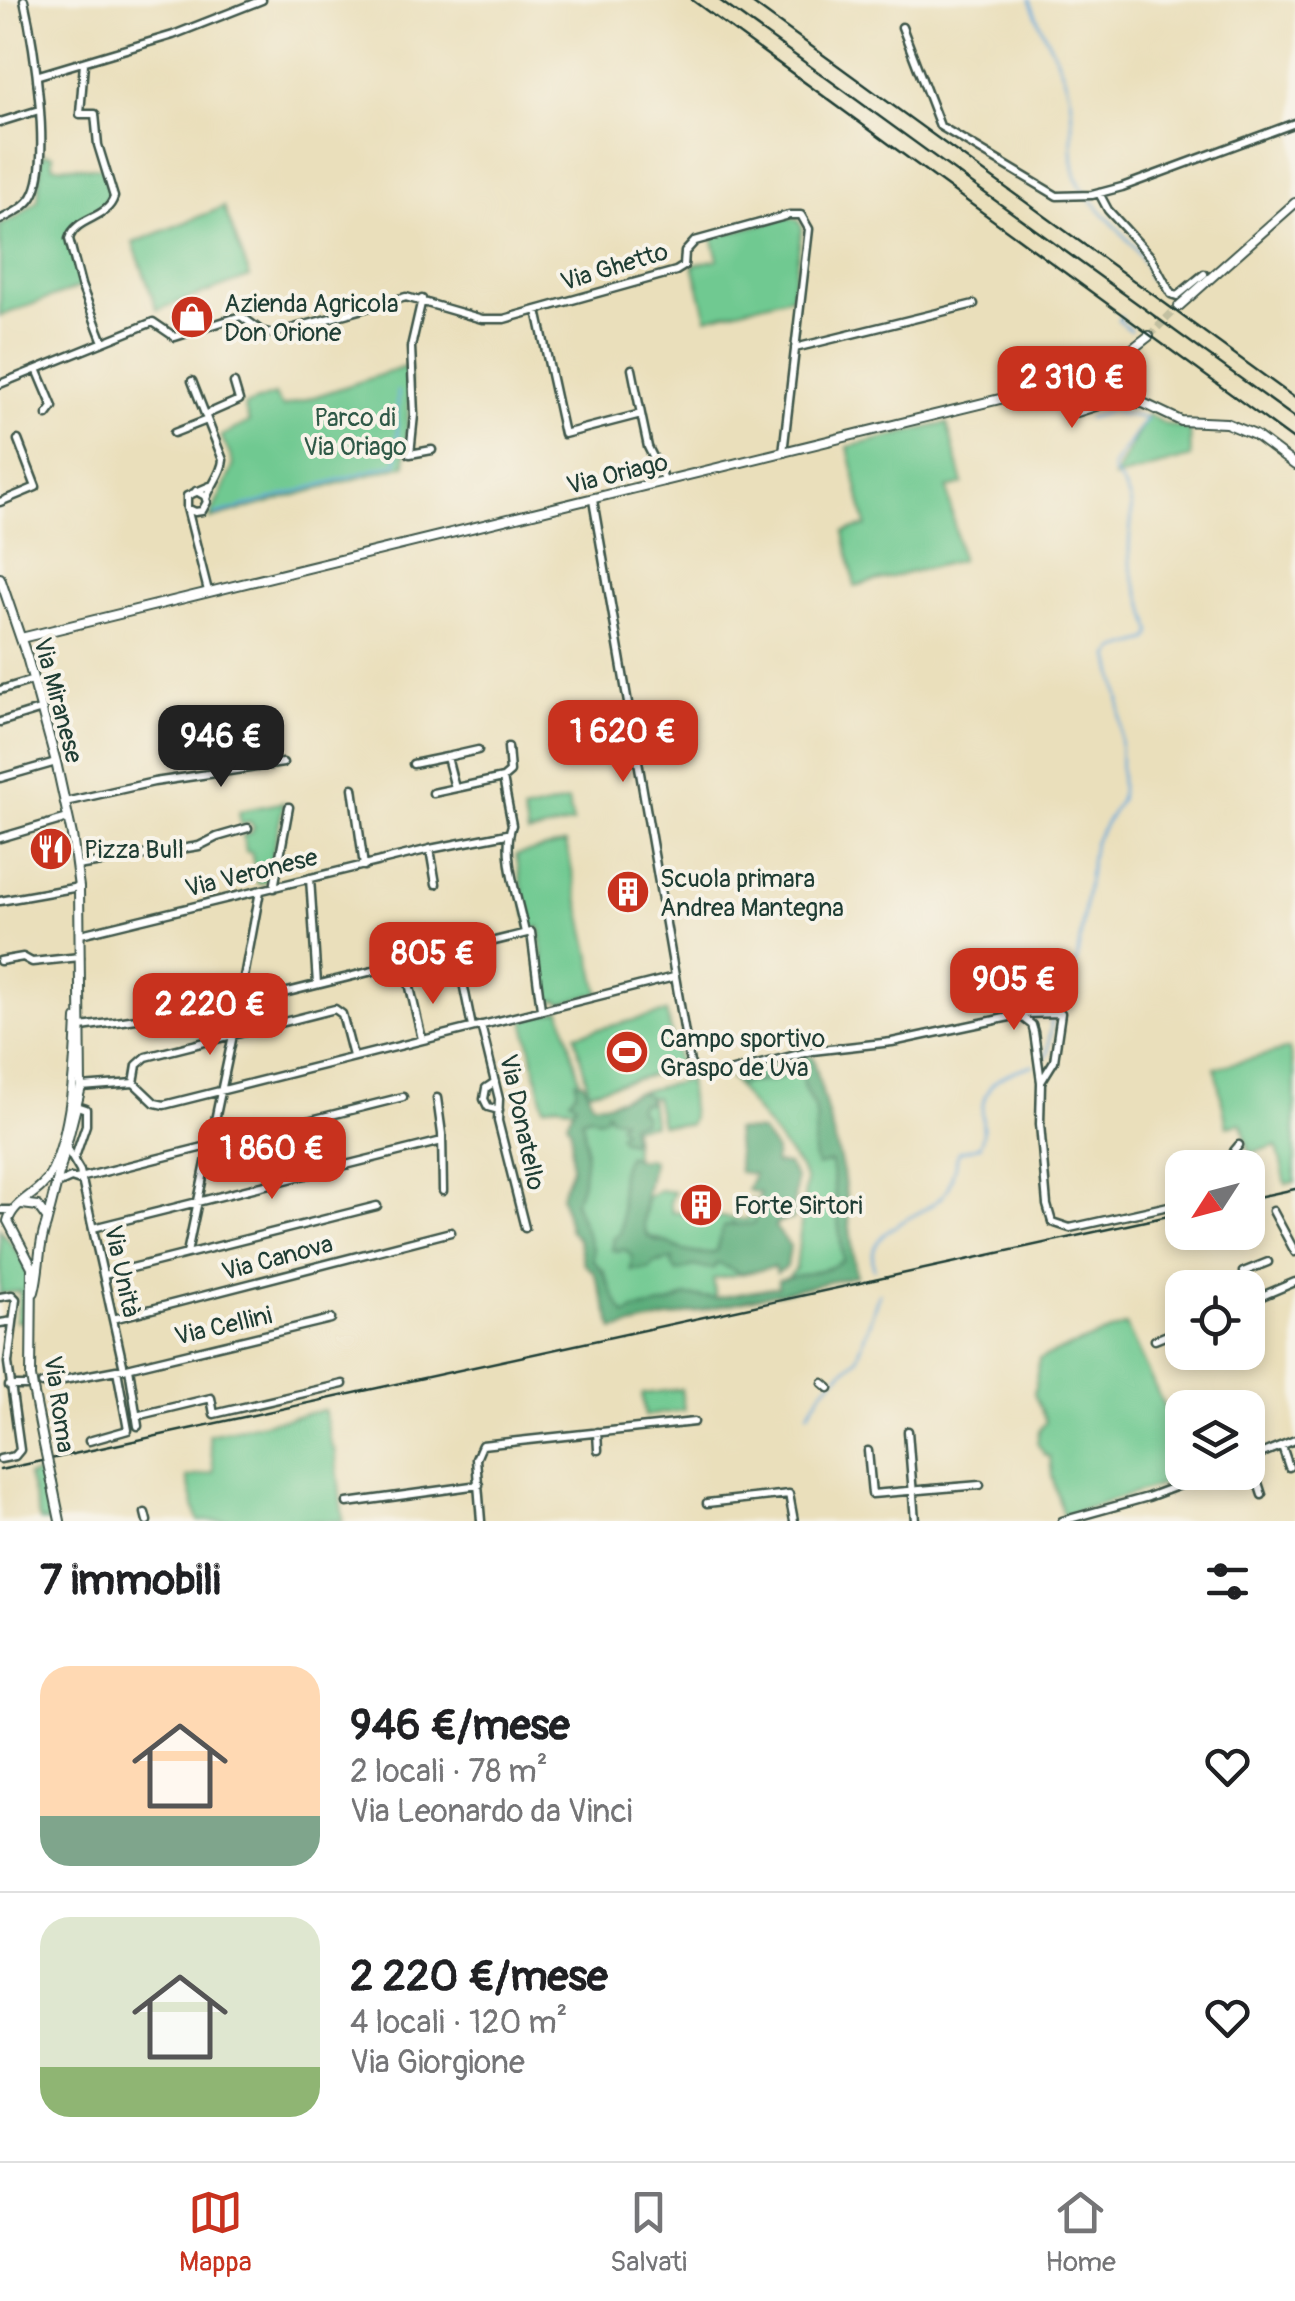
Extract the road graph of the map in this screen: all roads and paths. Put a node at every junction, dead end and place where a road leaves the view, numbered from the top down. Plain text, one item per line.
1 (24, 0) edge
2 (262, 0) edge
3 (902, 28) dead end
4 (84, 64) junction
5 (39, 75) junction
6 (39, 110) junction
7 (0, 122) edge
8 (1295, 123) edge
9 (1092, 195) junction
10 (1295, 203) edge
11 (0, 220) edge
12 (1204, 274) dead end
13 (422, 299) junction
14 (974, 304) dead end
15 (1179, 306) tunnel mouth
16 (537, 310) junction
17 (1149, 336) tunnel mouth
18 (103, 342) junction
19 (795, 348) junction
20 (37, 368) junction
21 (632, 369) dead end
22 (1084, 379) junction
23 (192, 382) dead end
24 (234, 383) dead end
25 (0, 384) edge
26 (1062, 385) junction
27 (1075, 390) junction
28 (1035, 392) junction
29 (1058, 400) junction
30 (1094, 406) junction
31 (641, 414) junction
32 (47, 415) dead end
33 (206, 417) junction
34 (174, 432) dead end
35 (18, 440) dead end
36 (432, 450) dead end
37 (784, 454) junction
38 (1295, 465) edge
39 (666, 482) junction
40 (210, 486) junction
41 (196, 491) junction
42 (206, 499) junction
43 (593, 500) junction
44 (0, 502) edge
45 (187, 508) junction
46 (202, 511) junction
47 (194, 535) junction
48 (0, 578) edge
49 (208, 592) junction
50 (21, 638) junction
51 (34, 680) junction
52 (0, 690) edge
53 (42, 709) junction
54 (0, 722) edge
55 (508, 747) dead end
56 (478, 750) dead end
57 (447, 757) junction
58 (56, 762) junction
59 (283, 763) dead end
60 (413, 764) dead end
61 (0, 778) edge
62 (504, 778) junction
63 (354, 788) dead end
64 (455, 788) junction
65 (434, 793) dead end
66 (65, 802) junction
67 (289, 807) dead end
68 (68, 818) junction
69 (248, 828) dead end
70 (72, 834) joint
71 (507, 834) junction
72 (0, 838) edge
73 (430, 849) junction
74 (77, 866) junction
75 (364, 866) junction
76 (310, 878) junction
77 (436, 884) dead end
78 (79, 887) junction
79 (274, 888) junction
80 (260, 891) junction
81 (0, 901) edge
82 (524, 933) junction
83 (81, 934) junction
84 (80, 956) junction
85 (458, 958) dead end
86 (0, 962) edge
87 (674, 977) junction
88 (409, 983) dead end
89 (317, 984) junction
90 (80, 999) junction
91 (239, 1004) junction
92 (541, 1010) junction
93 (1015, 1014) junction
94 (477, 1026) junction
95 (82, 1027) junction
96 (233, 1034) junction
97 (422, 1039) junction
98 (353, 1056) junction
99 (75, 1064) junction
100 (495, 1082) junction
101 (1041, 1082) junction
102 (134, 1083) junction
103 (81, 1087) junction
104 (221, 1090) junction
105 (403, 1096) dead end
106 (437, 1098) dead end
107 (73, 1106) junction
108 (499, 1110) junction
109 (442, 1141) junction
110 (68, 1144) junction
111 (1239, 1144) dead end
112 (209, 1146) junction
113 (1235, 1150) edge
114 (62, 1162) junction
115 (75, 1163) junction
116 (80, 1180) junction
117 (41, 1186) junction
118 (54, 1186) junction
119 (443, 1191) dead end
120 (197, 1202) junction
121 (377, 1206) dead end
122 (16, 1207) junction
123 (1165, 1207) edge
124 (0, 1210) edge
125 (1273, 1211) dead end
126 (46, 1217) junction
127 (4, 1224) edge
128 (93, 1228) junction
129 (525, 1228) dead end
130 (451, 1232) dead end
131 (41, 1236) junction
132 (20, 1240) junction
133 (1295, 1252) edge
134 (186, 1254) junction
135 (1268, 1262) dead end
136 (1248, 1270) edge
137 (104, 1275) junction
138 (1295, 1282) edge
139 (34, 1292) junction
140 (1265, 1295) edge
141 (0, 1297) edge
142 (113, 1319) junction
143 (331, 1319) dead end
144 (13, 1321) junction
145 (0, 1323) edge
146 (1165, 1336) edge
147 (1155, 1340) dead end
148 (4, 1364) edge
149 (123, 1369) junction
150 (33, 1384) junction
151 (343, 1384) dead end
152 (6, 1389) edge
153 (136, 1416) junction
154 (694, 1422) dead end
155 (138, 1426) dead end
156 (597, 1432) junction
157 (908, 1432) dead end
158 (1295, 1440) edge
159 (89, 1441) dead end
160 (1282, 1446) junction
161 (598, 1450) dead end
162 (868, 1451) dead end
163 (1265, 1453) edge
164 (0, 1459) edge
165 (1290, 1461) edge
166 (478, 1485) junction
167 (980, 1486) dead end
168 (1166, 1490) edge
169 (1260, 1490) edge
170 (914, 1492) junction
171 (1262, 1495) dead end
172 (347, 1503) dead end
173 (707, 1503) dead end
174 (60, 1521) edge
175 (482, 1521) edge
176 (794, 1521) edge
177 (916, 1521) edge
178 (1062, 1521) edge

1 - 5 street
2 - 4 street
3 - 9 street
4 - 5 street
4 - 18 street
5 - 6 street
6 - 7 street
6 - 11 street
8 - 9 street
9 - 12 street
10 - 15 street
13 - 16 street, Via Ghetto
13 - 18 street, Via Ghetto
13 - 36 street
14 - 19 street
16 - 19 street, Via Ghetto
16 - 31 street
17 - 22 street, Via Oriago
18 - 20 street, Via Ghetto
19 - 37 street, Via Ghetto
20 - 25 street, Via Ghetto
20 - 32 street
21 - 31 street
22 - 26 street, Via Oriago
22 - 27 street, Via Oriago
23 - 33 street
24 - 33 street
26 - 27 street
26 - 28 street, Via Oriago
26 - 29 street
27 - 29 street, Via Oriago
27 - 30 street
28 - 29 street, Via Oriago
28 - 37 street, Via Oriago
29 - 30 street
30 - 38 street
31 - 39 street
33 - 34 street
33 - 40 street
35 - 44 street
37 - 39 street, Via Oriago
39 - 43 street, Via Oriago
40 - 41 street
40 - 42 street
41 - 42 street
41 - 45 street
42 - 46 street
43 - 49 street, Via Oriago
43 - 87 street
45 - 46 street
45 - 47 street
46 - 47 street
47 - 49 street
48 - 50 street, Via Miranese
49 - 50 street, Via Oriago
50 - 51 street, Via Miranese
51 - 52 street
51 - 53 street, Via Miranese
53 - 54 street
53 - 58 street, Via Miranese
55 - 62 street
56 - 57 street
57 - 60 street
57 - 64 street
58 - 61 street
58 - 66 street, Via Miranese
59 - 66 street
62 - 64 street
62 - 71 street
63 - 75 street
64 - 65 street
66 - 68 street, Via Miranese
67 - 79 street
68 - 70 street, Via Miranese
68 - 72 street
69 - 74 street
70 - 74 street, Via Roma
71 - 73 street, Via Veronese
71 - 82 street
73 - 75 street, Via Veronese
73 - 77 street
74 - 78 street, Via Roma
75 - 76 street, Via Veronese
76 - 79 street, Via Veronese
76 - 89 street
78 - 81 street
78 - 83 street, Via Roma
79 - 80 street, Via Veronese
80 - 83 street, Via Veronese
80 - 91 street
82 - 89 street
82 - 92 street
83 - 84 street, Via Roma
84 - 86 street
84 - 90 street, Via Roma
85 - 94 street, Via Donatello
87 - 92 street
87 - 93 street
88 - 97 street
89 - 91 street
90 - 95 street, Via Roma
90 - 99 street, Via Roma
91 - 95 street
92 - 94 street
93 - 101 street
93 - 101 street
94 - 97 street
94 - 100 street, Via Donatello
95 - 103 street, Via Roma
96 - 98 street
96 - 102 street
96 - 104 street
97 - 98 street
98 - 104 street
99 - 103 street
99 - 107 street, Via Roma
100 - 108 street, Via Donatello
100 - 108 street
101 - 123 street
102 - 103 street
102 - 104 street
103 - 107 street, Via Roma
104 - 112 street
105 - 112 street
106 - 109 street
107 - 110 street, Via Roma
107 - 115 street
107 - 117 street, Via Roma
108 - 129 street, Via Donatello
109 - 119 street
109 - 120 street
110 - 114 street, Via Roma
110 - 115 street, Via Unità
111 - 113 street
112 - 116 street
112 - 120 street
114 - 115 street
114 - 117 street
114 - 118 street, Via Roma
115 - 116 street, Via Unità
116 - 118 street
116 - 128 street, Via Unità
117 - 122 street, Via Roma
118 - 126 street, Via Roma
120 - 128 street
120 - 134 street
121 - 134 street
122 - 124 street
122 - 126 street
122 - 127 street, Via Roma
125 - 133 street
126 - 131 street, Via Roma
127 - 132 street, Via Roma
128 - 137 street, Via Unità
130 - 142 street, Via Canova
131 - 132 street
131 - 139 street, Via Roma
132 - 139 street, Via Roma
134 - 137 street
135 - 136 street
137 - 142 street, Via Unità
138 - 140 street
139 - 150 street, Via Roma
141 - 144 street
142 - 149 street, Via Unità
143 - 149 street, Via Cellini
144 - 145 street
144 - 148 street
146 - 147 street
148 - 152 street
149 - 150 street, Via Cellini
149 - 153 street, Via Unità
149 - 159 street, Via Unità
150 - 152 street, Via Cellini
150 - 174 street, Via Roma, bridge
151 - 153 street
152 - 164 street
153 - 155 street, Via Unità
154 - 156 street
156 - 161 street
156 - 166 street
157 - 170 street
158 - 160 street
160 - 163 street
160 - 165 street
162 - 170 street
166 - 172 street
166 - 175 street
167 - 170 street
168 - 178 street
169 - 171 street
170 - 177 street
173 - 176 street

